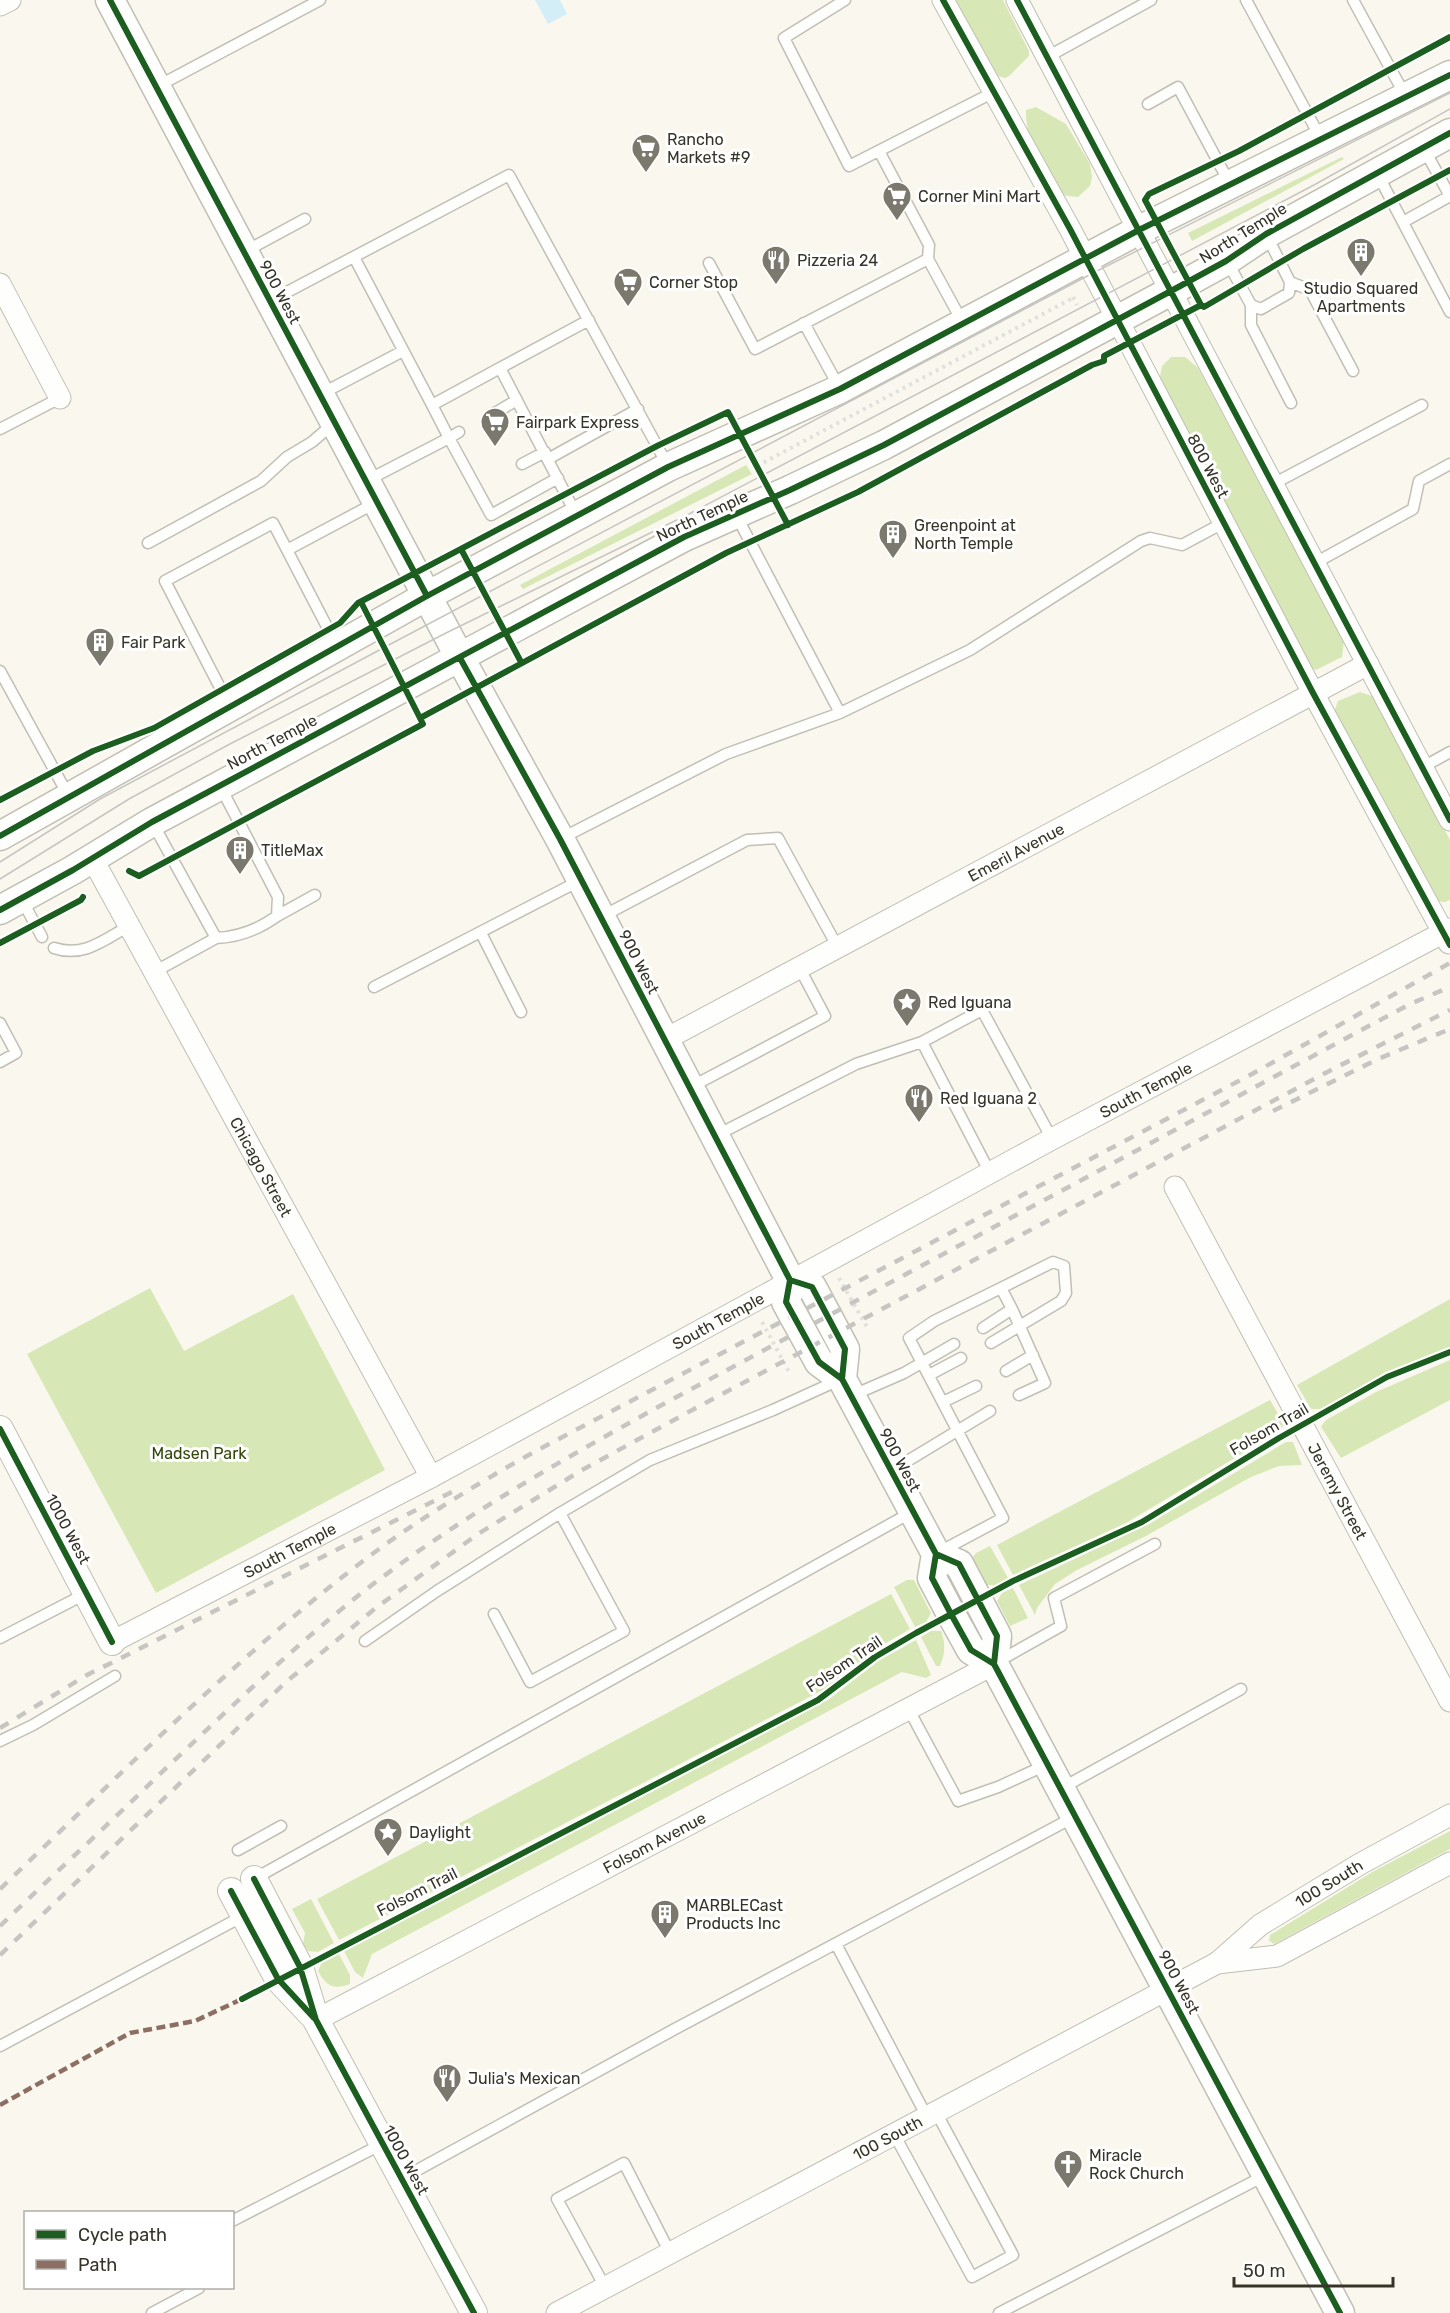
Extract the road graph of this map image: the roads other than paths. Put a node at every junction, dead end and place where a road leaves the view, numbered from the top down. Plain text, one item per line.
1 (10, 0) edge
2 (110, 0) edge
3 (320, 0) edge
4 (845, 0) edge
5 (943, 0) edge
6 (1017, 0) edge
7 (1151, 0) edge
8 (1246, 0) edge
9 (1353, 0) edge
10 (0, 5) edge
11 (1047, 57) junction
12 (1450, 75) edge
13 (156, 87) junction
14 (994, 93) junction
15 (1406, 97) junction
16 (1148, 104) dead end
17 (1450, 133) edge
18 (1322, 139) junction
19 (1424, 147) junction
20 (879, 151) junction
21 (1376, 173) junction
22 (1230, 184) junction
23 (1450, 196) edge
24 (305, 219) dead end
25 (1402, 222) junction
26 (1139, 230) junction
27 (1266, 234) junction
28 (244, 252) junction
29 (354, 257) junction
30 (927, 259) junction
31 (1086, 259) junction
32 (1226, 261) junction
33 (709, 262) dead end
34 (1290, 282) junction
35 (0, 284) edge
36 (1171, 291) junction
37 (270, 302) junction
38 (1251, 305) junction
39 (1450, 312) edge
40 (589, 320) junction
41 (1117, 320) junction
42 (804, 323) junction
43 (963, 323) junction
44 (403, 351) junction
45 (500, 368) junction
46 (1353, 370) dead end
47 (840, 388) junction
48 (320, 394) junction
49 (60, 398) joint
50 (517, 400) junction
51 (1291, 403) dead end
52 (432, 405) junction
53 (1422, 405) dead end
54 (638, 409) junction
55 (495, 412) dead end
56 (334, 422) junction
57 (0, 429) edge
58 (454, 435) junction
59 (547, 455) junction
60 (522, 464) dead end
61 (1450, 464) edge
62 (668, 467) junction
63 (558, 478) junction
64 (1273, 484) junction
65 (371, 492) junction
66 (736, 514) junction
67 (577, 516) junction
68 (1222, 523) junction
69 (148, 543) dead end
70 (287, 550) junction
71 (1315, 563) junction
72 (427, 596) junction
73 (338, 648) junction
74 (460, 658) junction
75 (1368, 664) junction
76 (0, 671) edge
77 (1313, 693) junction
78 (231, 708) junction
79 (840, 712) junction
80 (1450, 752) edge
81 (1423, 767) junction
82 (220, 785) junction
83 (70, 798) junction
84 (1450, 820) edge
85 (152, 822) junction
86 (0, 836) edge
87 (560, 839) junction
88 (92, 858) junction
89 (581, 880) junction
90 (315, 895) dead end
91 (11, 904) edge
92 (277, 916) junction
93 (600, 917) junction
94 (129, 926) junction
95 (481, 933) junction
96 (1448, 935) edge
97 (42, 937) dead end
98 (216, 938) junction
99 (837, 946) junction
100 (54, 948) dead end
101 (798, 966) junction
102 (154, 972) junction
103 (374, 987) dead end
104 (521, 1012) dead end
105 (0, 1023) edge
106 (664, 1040) junction
107 (922, 1042) junction
108 (0, 1062) edge
109 (689, 1088) junction
110 (714, 1136) junction
111 (1052, 1139) junction
112 (990, 1173) junction
113 (1174, 1187) dead end
114 (790, 1280) junction
115 (1001, 1288) junction
116 (1012, 1309) junction
117 (1020, 1327) junction
118 (982, 1328) dead end
119 (991, 1343) dead end
120 (954, 1344) dead end
121 (1033, 1355) junction
122 (961, 1358) dead end
123 (923, 1362) junction
124 (1006, 1371) dead end
125 (929, 1375) junction
126 (976, 1386) dead end
127 (846, 1388) junction
128 (1019, 1395) dead end
129 (943, 1402) junction
130 (990, 1411) dead end
131 (957, 1428) junction
132 (0, 1429) edge
133 (891, 1472) junction
134 (431, 1477) junction
135 (912, 1511) junction
136 (560, 1513) junction
137 (1155, 1544) dead end
138 (936, 1554) junction
139 (87, 1593) junction
140 (494, 1614) dead end
141 (0, 1638) edge
142 (365, 1641) dead end
143 (112, 1642) joint
144 (994, 1664) junction
145 (115, 1676) dead end
146 (1241, 1689) dead end
147 (1450, 1701) edge
148 (908, 1708) junction
149 (0, 1741) edge
150 (1047, 1764) junction
151 (1060, 1789) junction
152 (1450, 1815) edge
153 (1075, 1817) junction
154 (281, 1826) dead end
155 (238, 1850) dead end
156 (1450, 1863) edge
157 (254, 1879) junction
158 (231, 1891) joint
159 (267, 1904) junction
160 (244, 1916) junction
161 (836, 1944) junction
162 (1217, 1963) junction
163 (1167, 1989) junction
164 (316, 2020) junction
165 (0, 2046) edge
166 (931, 2114) junction
167 (894, 2134) junction
168 (382, 2144) junction
169 (1267, 2175) junction
170 (401, 2179) junction
171 (234, 2220) edge
172 (670, 2253) junction
173 (605, 2287) junction
174 (198, 2289) edge
175 (152, 2313) edge
176 (474, 2313) edge
177 (557, 2313) edge
178 (999, 2313) edge
179 (1340, 2313) edge

1 - 10 street
2 - 13 main road, 900 West
3 - 13 lane
4 - 20 lane
5 - 14 street, 800 West
6 - 11 street
7 - 11 lane
8 - 18 lane
9 - 15 lane
11 - 26 street
12 - 15 main road
13 - 28 main road, 900 West
14 - 20 lane
14 - 31 street, 800 West
15 - 18 main road
16 - 22 lane
17 - 19 main road, North Temple
18 - 22 main road
19 - 21 main road, North Temple
19 - 23 lane
20 - 30 lane
21 - 25 lane
21 - 27 main road, North Temple
22 - 26 main road
23 - 25 lane
24 - 28 lane
25 - 39 lane
26 - 31 main road
26 - 36 street
27 - 32 main road, North Temple
27 - 34 lane
28 - 37 main road, 900 West
29 - 37 lane
29 - 40 lane
29 - 44 lane
30 - 42 lane
30 - 43 lane
31 - 41 street, 800 West
31 - 43 main road
32 - 36 main road, North Temple
32 - 38 lane
33 - 42 lane
34 - 38 lane
34 - 46 lane
35 - 49 street
36 - 41 main road, North Temple
36 - 64 street
37 - 48 main road, 900 West
38 - 51 lane
40 - 45 lane
40 - 54 lane
41 - 66 main road, North Temple
41 - 68 street, 800 West
42 - 47 lane
43 - 47 main road
44 - 48 lane
44 - 52 lane
45 - 50 lane
45 - 52 lane
47 - 62 main road
48 - 56 main road, 900 West
49 - 57 lane
50 - 55 lane
50 - 59 lane
52 - 58 lane
53 - 64 lane
54 - 59 lane
54 - 62 lane
56 - 65 main road, 900 West
56 - 69 lane
58 - 63 lane
58 - 65 lane
59 - 60 lane
59 - 63 lane
61 - 71 lane
62 - 67 main road
63 - 67 lane
64 - 71 street
65 - 70 lane
65 - 72 main road, 900 West
66 - 74 main road, North Temple
66 - 79 lane
67 - 72 main road
68 - 77 street, 800 West
68 - 79 lane
70 - 73 lane
70 - 78 lane
71 - 75 street
72 - 73 main road
72 - 74 main road, 900 West
73 - 78 main road
74 - 82 main road, North Temple
74 - 87 main road, 900 West
75 - 77 street, Emeril Avenue
75 - 81 street
76 - 83 lane
77 - 96 street, 800 West
77 - 99 street, Emeril Avenue
78 - 83 main road
79 - 87 lane
80 - 81 lane
81 - 84 street
82 - 85 main road, North Temple
82 - 92 lane
83 - 86 main road
85 - 88 main road, North Temple
85 - 98 lane
87 - 89 main road, 900 West
88 - 91 main road, North Temple
88 - 94 street, Chicago Street
89 - 93 main road, 900 West
89 - 95 lane
90 - 92 lane
91 - 97 lane
92 - 98 lane
93 - 99 lane
93 - 106 main road, 900 West
94 - 100 lane
94 - 102 street, Chicago Street
95 - 103 lane
95 - 104 lane
96 - 111 street, South Temple
98 - 102 lane
99 - 101 street, Emeril Avenue
101 - 106 street, Emeril Avenue
101 - 109 lane
102 - 134 street, Chicago Street
105 - 108 lane
106 - 109 main road, 900 West
107 - 110 lane
107 - 111 lane
107 - 112 lane
109 - 110 main road, 900 West
110 - 114 main road, 900 West
111 - 112 street, South Temple
112 - 114 street, South Temple
113 - 147 street, Jeremy Street
114 - 127 main road
114 - 134 street, South Temple
115 - 116 lane
115 - 117 lane
115 - 123 lane
116 - 117 lane
116 - 118 lane
117 - 119 lane
117 - 121 lane
120 - 123 lane
121 - 124 lane
121 - 128 lane
122 - 125 lane
123 - 125 lane
123 - 127 lane
125 - 129 lane
126 - 129 lane
127 - 133 main road, 900 West
127 - 136 lane
129 - 131 lane
130 - 131 lane
131 - 133 lane
131 - 138 lane
132 - 139 street, 1000 West
133 - 135 main road, 900 West
134 - 143 street, South Temple
135 - 138 main road, 900 West
135 - 157 lane
136 - 140 lane
136 - 142 lane
137 - 144 lane
138 - 144 main road
139 - 141 lane
139 - 143 street, 1000 West
144 - 148 street, Folsom Avenue
144 - 150 main road, 900 West
145 - 149 lane
146 - 151 lane
148 - 150 lane
148 - 164 street, Folsom Avenue
150 - 151 main road, 900 West
151 - 153 main road, 900 West
152 - 162 street, 100 South
153 - 161 lane
153 - 163 main road, 900 West
154 - 155 lane
156 - 162 street, 100 South
157 - 158 lane
157 - 159 street, 1000 West
158 - 160 street, 1000 West
159 - 160 lane
159 - 164 street, 1000 West
160 - 164 street, 1000 West
160 - 165 lane
161 - 166 lane
161 - 170 lane
162 - 163 street, 100 South
163 - 166 street, 100 South
163 - 169 main road, 900 West
164 - 168 street, 1000 West
166 - 167 street, 100 South
166 - 167 lane
167 - 172 street, 100 South
168 - 170 street, 1000 West
168 - 171 lane
169 - 178 lane
169 - 179 main road, 900 West
170 - 176 street, 1000 West
172 - 173 street, 100 South
172 - 173 lane
173 - 177 street, 100 South
174 - 175 lane

